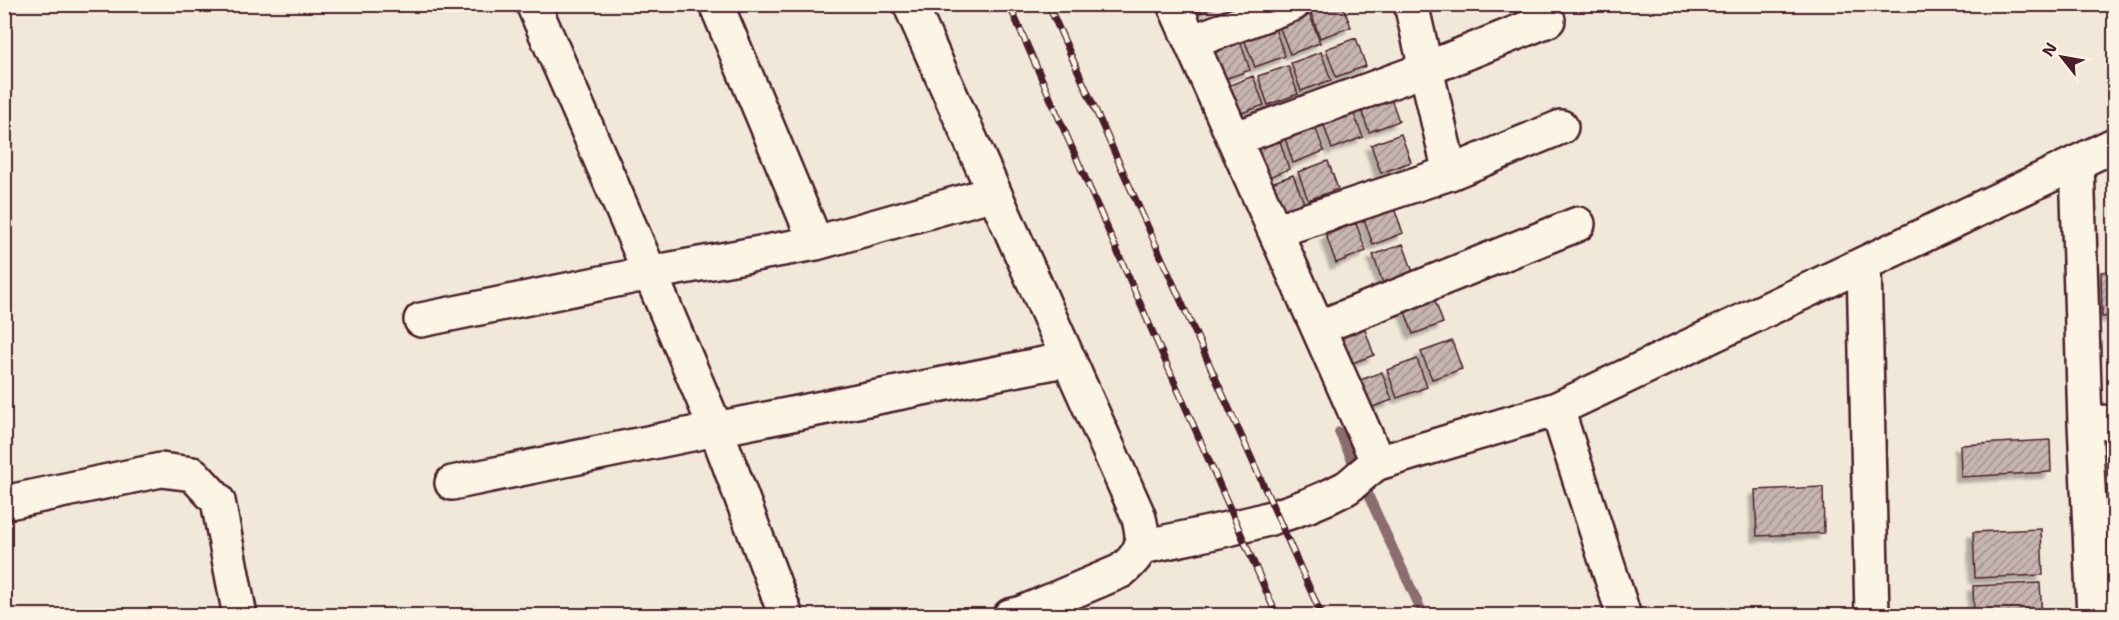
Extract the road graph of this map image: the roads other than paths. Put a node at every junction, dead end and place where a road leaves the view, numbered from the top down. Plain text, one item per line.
1 (533, 4) edge
2 (716, 4) edge
3 (910, 4) edge
4 (1174, 4) edge
5 (1293, 4) edge
6 (1411, 4) edge
7 (1548, 20) dead end
8 (1191, 42) junction
9 (1426, 69) junction
10 (1561, 127) dead end
11 (1234, 139) junction
12 (2115, 145) edge
13 (2077, 163) junction
14 (1450, 172) junction
15 (993, 194) junction
16 (1578, 224) dead end
17 (1275, 231) junction
18 (816, 243) junction
19 (1864, 264) junction
20 (651, 273) junction
21 (421, 320) dead end
22 (1318, 328) junction
23 (1069, 359) junction
24 (1557, 409) junction
25 (2100, 423) edge
26 (716, 429) junction
27 (1364, 473) junction
28 (453, 483) dead end
29 (4, 503) edge
30 (1142, 547) junction
31 (1018, 614) edge
32 (240, 615) edge
33 (786, 615) edge
34 (1624, 615) edge
35 (1872, 615) edge
36 (2094, 615) edge

1 - 20 street
2 - 18 street
3 - 15 street
4 - 8 street
5 - 8 street
6 - 9 street
7 - 9 street
8 - 11 street
9 - 11 street
9 - 14 street
10 - 14 street
11 - 17 street
12 - 13 street
13 - 19 street
13 - 25 street
14 - 17 street
15 - 18 street
15 - 23 street
16 - 22 street
17 - 22 street
18 - 20 street
19 - 24 street
19 - 35 street
20 - 21 street
20 - 26 street
22 - 27 street
23 - 26 street
23 - 30 street
24 - 27 street
24 - 34 street
25 - 36 street
26 - 28 street
26 - 33 street
27 - 30 street
29 - 32 street
30 - 31 street

